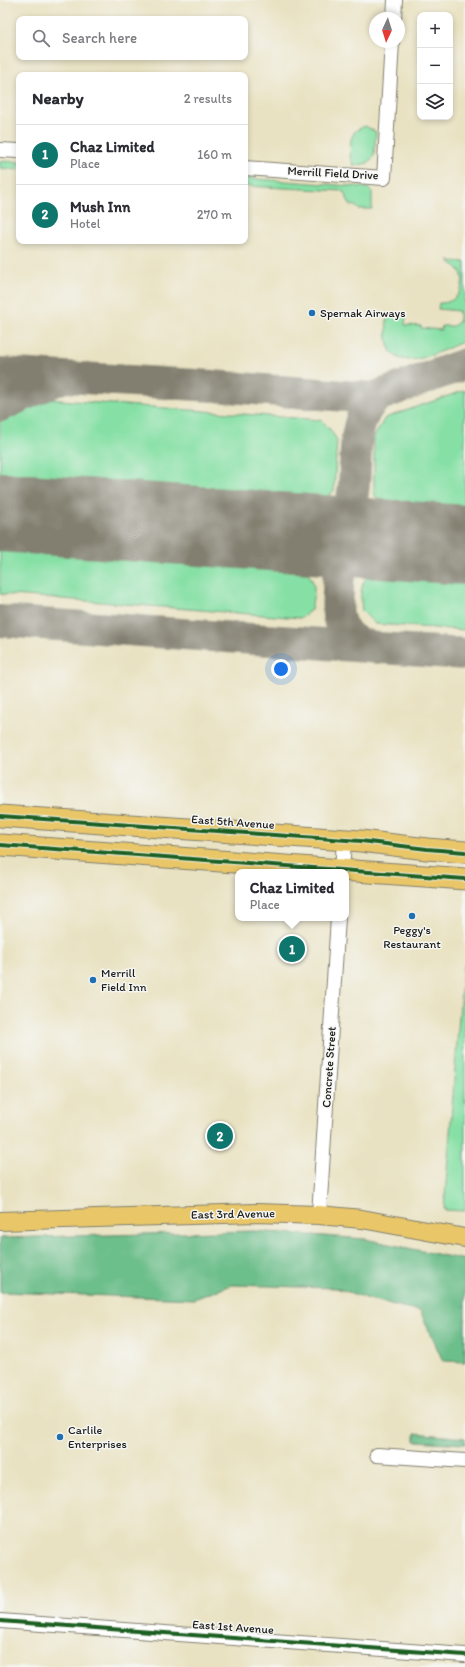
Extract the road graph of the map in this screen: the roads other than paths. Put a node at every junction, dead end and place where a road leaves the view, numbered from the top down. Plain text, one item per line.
1 (395, 0) edge
2 (394, 12) edge
3 (392, 48) edge
4 (0, 150) edge
5 (16, 151) edge
6 (248, 168) edge
7 (0, 816) edge
8 (344, 840) junction
9 (0, 845) edge
10 (465, 852) edge
11 (316, 869) edge
12 (342, 869) edge
13 (349, 871) edge
14 (465, 879) edge
15 (338, 921) edge
16 (319, 1215) junction
17 (0, 1221) edge
18 (465, 1238) edge
19 (377, 1455) dead end
20 (465, 1461) edge
21 (0, 1622) edge
22 (465, 1655) edge

1 - 2 street
3 - 6 street, Merrill Field Drive
4 - 5 street
7 - 8 highway, East 5th Avenue
8 - 10 highway, East 5th Avenue
8 - 12 street
9 - 11 highway
13 - 14 highway
15 - 16 street, Concrete Street
16 - 17 main road, East 3rd Avenue
16 - 18 main road, East 3rd Avenue
19 - 20 street
21 - 22 street, East 1st Avenue

